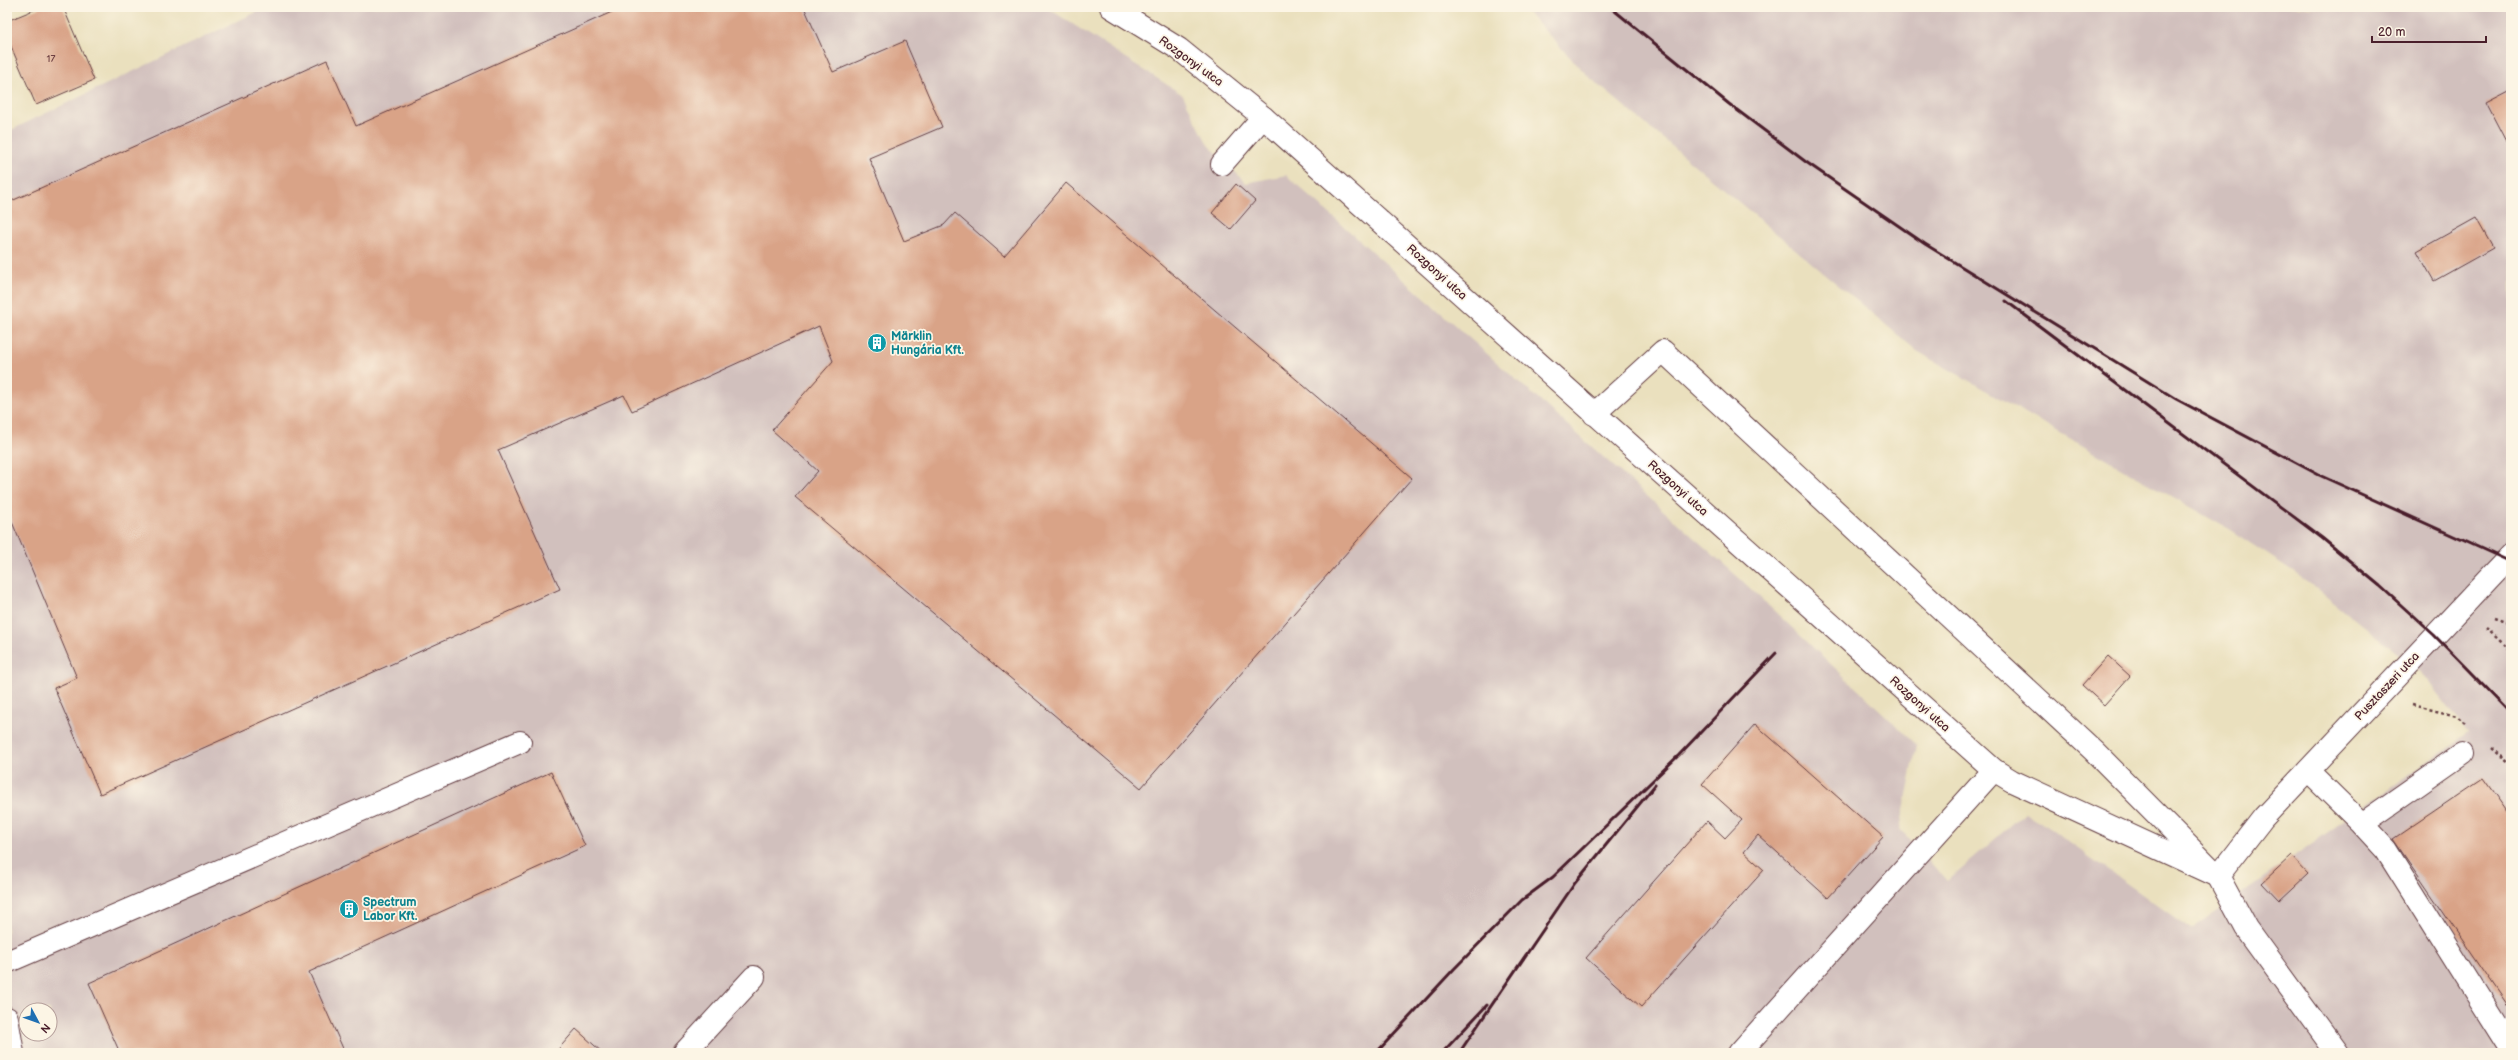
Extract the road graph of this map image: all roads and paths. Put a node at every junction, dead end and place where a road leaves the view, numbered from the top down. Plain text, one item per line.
1 (1111, 7) edge
2 (1263, 117) junction
3 (1222, 164) dead end
4 (1594, 414) junction
5 (2511, 555) edge
6 (2377, 697) junction
7 (2468, 726) dead end
8 (520, 742) dead end
9 (2490, 745) dead end
10 (2462, 754) dead end
11 (2511, 765) edge
12 (1994, 770) junction
13 (2308, 771) junction
14 (2362, 824) junction
15 (2218, 876) junction
16 (7, 962) edge
17 (754, 977) dead end
18 (7, 1018) edge
19 (2511, 1049) edge
20 (13, 1053) edge
21 (684, 1053) edge
22 (1739, 1053) edge
23 (2337, 1053) edge

1 - 2 street, Rozgonyi utca
2 - 3 street
2 - 4 street, Rozgonyi utca
4 - 12 street, Rozgonyi utca
4 - 15 street
5 - 6 street, Pusztaszeri utca
6 - 7 path
6 - 13 street, Pusztaszeri utca
8 - 16 street
9 - 11 path
10 - 14 street
12 - 15 street, Rozgonyi utca
12 - 22 street
13 - 14 street
13 - 15 street, Pusztaszeri utca
14 - 19 street
15 - 23 street
17 - 21 street
18 - 20 street

